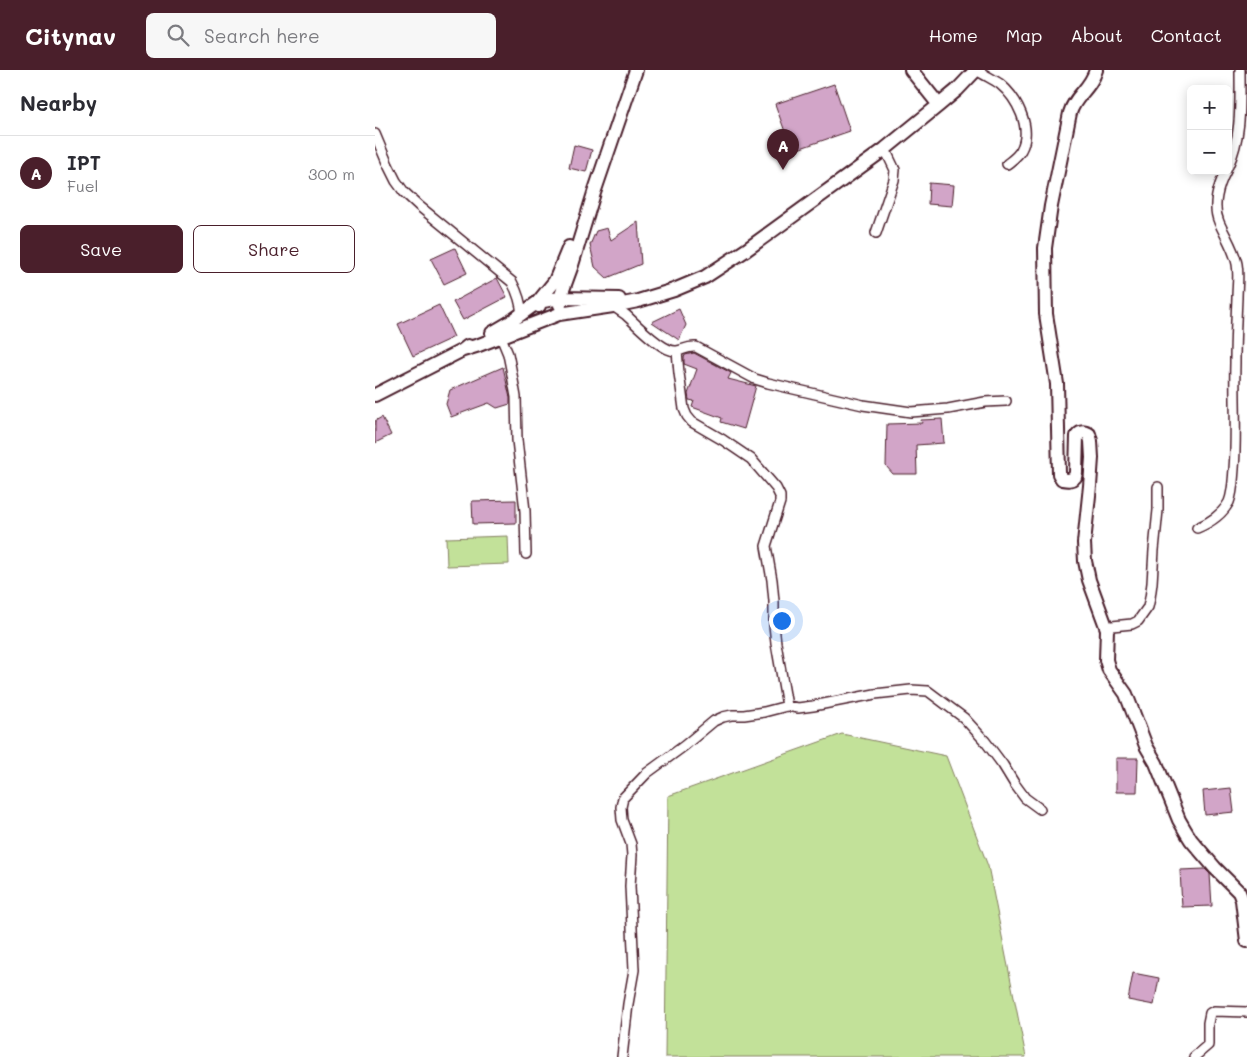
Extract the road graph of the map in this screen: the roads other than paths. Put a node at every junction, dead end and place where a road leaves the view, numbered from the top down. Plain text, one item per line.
1 (636, 70) edge
2 (911, 70) edge
3 (976, 70) edge
4 (1096, 70) edge
5 (1240, 70) edge
6 (939, 105) junction
7 (375, 134) edge
8 (885, 149) junction
9 (1232, 158) edge
10 (1007, 164) dead end
11 (1224, 175) edge
12 (594, 193) junction
13 (876, 232) dead end
14 (560, 298) junction
15 (646, 298) junction
16 (538, 302) junction
17 (613, 306) junction
18 (559, 314) junction
19 (522, 315) junction
20 (539, 321) junction
21 (501, 337) junction
22 (463, 350) junction
23 (677, 351) junction
24 (375, 395) edge
25 (1006, 401) dead end
26 (1158, 486) dead end
27 (1197, 528) dead end
28 (526, 554) dead end
29 (1107, 629) junction
30 (787, 706) junction
31 (1041, 809) dead end
32 (1247, 941) edge
33 (1247, 1012) edge
34 (622, 1057) edge
35 (1194, 1057) edge

1 - 12 main road
2 - 6 main road
3 - 6 main road
3 - 10 street
4 - 29 main road
5 - 9 street
6 - 8 main road
7 - 19 street
8 - 13 street
8 - 15 main road
11 - 27 street
12 - 14 main road
12 - 16 main road
14 - 15 main road
14 - 16 main road
14 - 18 main road
15 - 17 main road
16 - 19 main road
16 - 20 main road
17 - 18 main road
17 - 23 street
18 - 20 main road
19 - 22 main road
20 - 21 main road
21 - 22 main road
21 - 28 street
22 - 24 main road
23 - 25 street
23 - 30 street
26 - 29 street
29 - 32 main road
30 - 31 street
30 - 34 street
33 - 35 street

